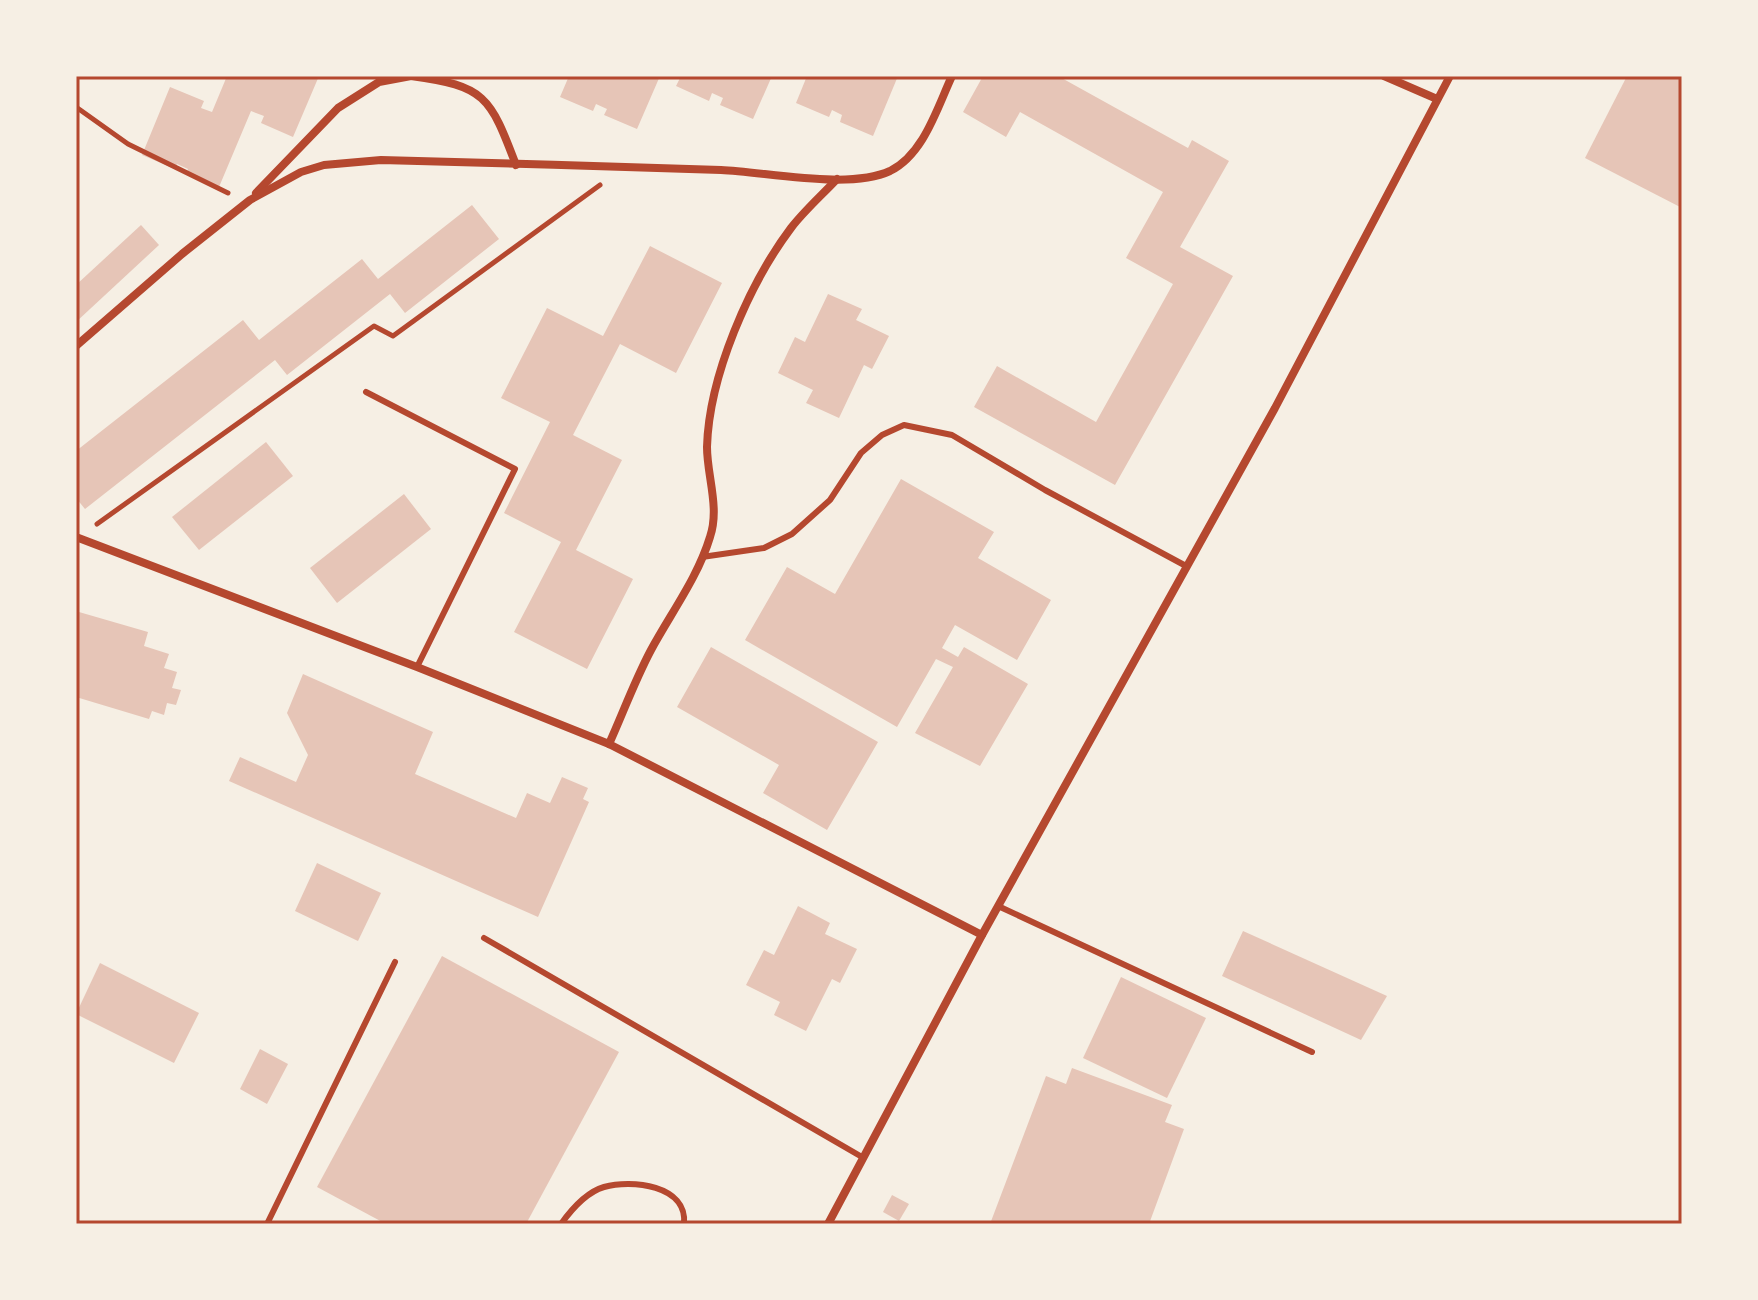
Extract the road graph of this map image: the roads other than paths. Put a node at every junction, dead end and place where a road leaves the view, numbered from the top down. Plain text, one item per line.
1 (411, 76) edge
2 (952, 76) edge
3 (1384, 76) edge
4 (1450, 76) edge
5 (1437, 99) junction
6 (516, 165) junction
7 (837, 179) junction
8 (250, 200) junction
9 (76, 346) edge
10 (366, 392) dead end
11 (77, 538) edge
12 (702, 557) junction
13 (1186, 566) junction
14 (417, 667) junction
15 (609, 744) junction
16 (998, 906) junction
17 (982, 935) junction
18 (484, 938) dead end
19 (395, 962) dead end
20 (1312, 1052) dead end
21 (862, 1157) junction
22 (267, 1224) edge
23 (561, 1224) edge
24 (684, 1224) edge
25 (828, 1224) edge

1 - 6 street
1 - 8 street
2 - 7 street
3 - 5 street
4 - 5 street
5 - 13 street
6 - 7 street
6 - 8 street
7 - 12 street
8 - 9 street
10 - 14 lane
11 - 14 street
12 - 13 lane
12 - 15 street
13 - 16 street
14 - 15 street
15 - 17 street
16 - 17 street
16 - 20 lane
17 - 21 street
18 - 21 lane
19 - 22 lane
21 - 25 street
23 - 24 lane

